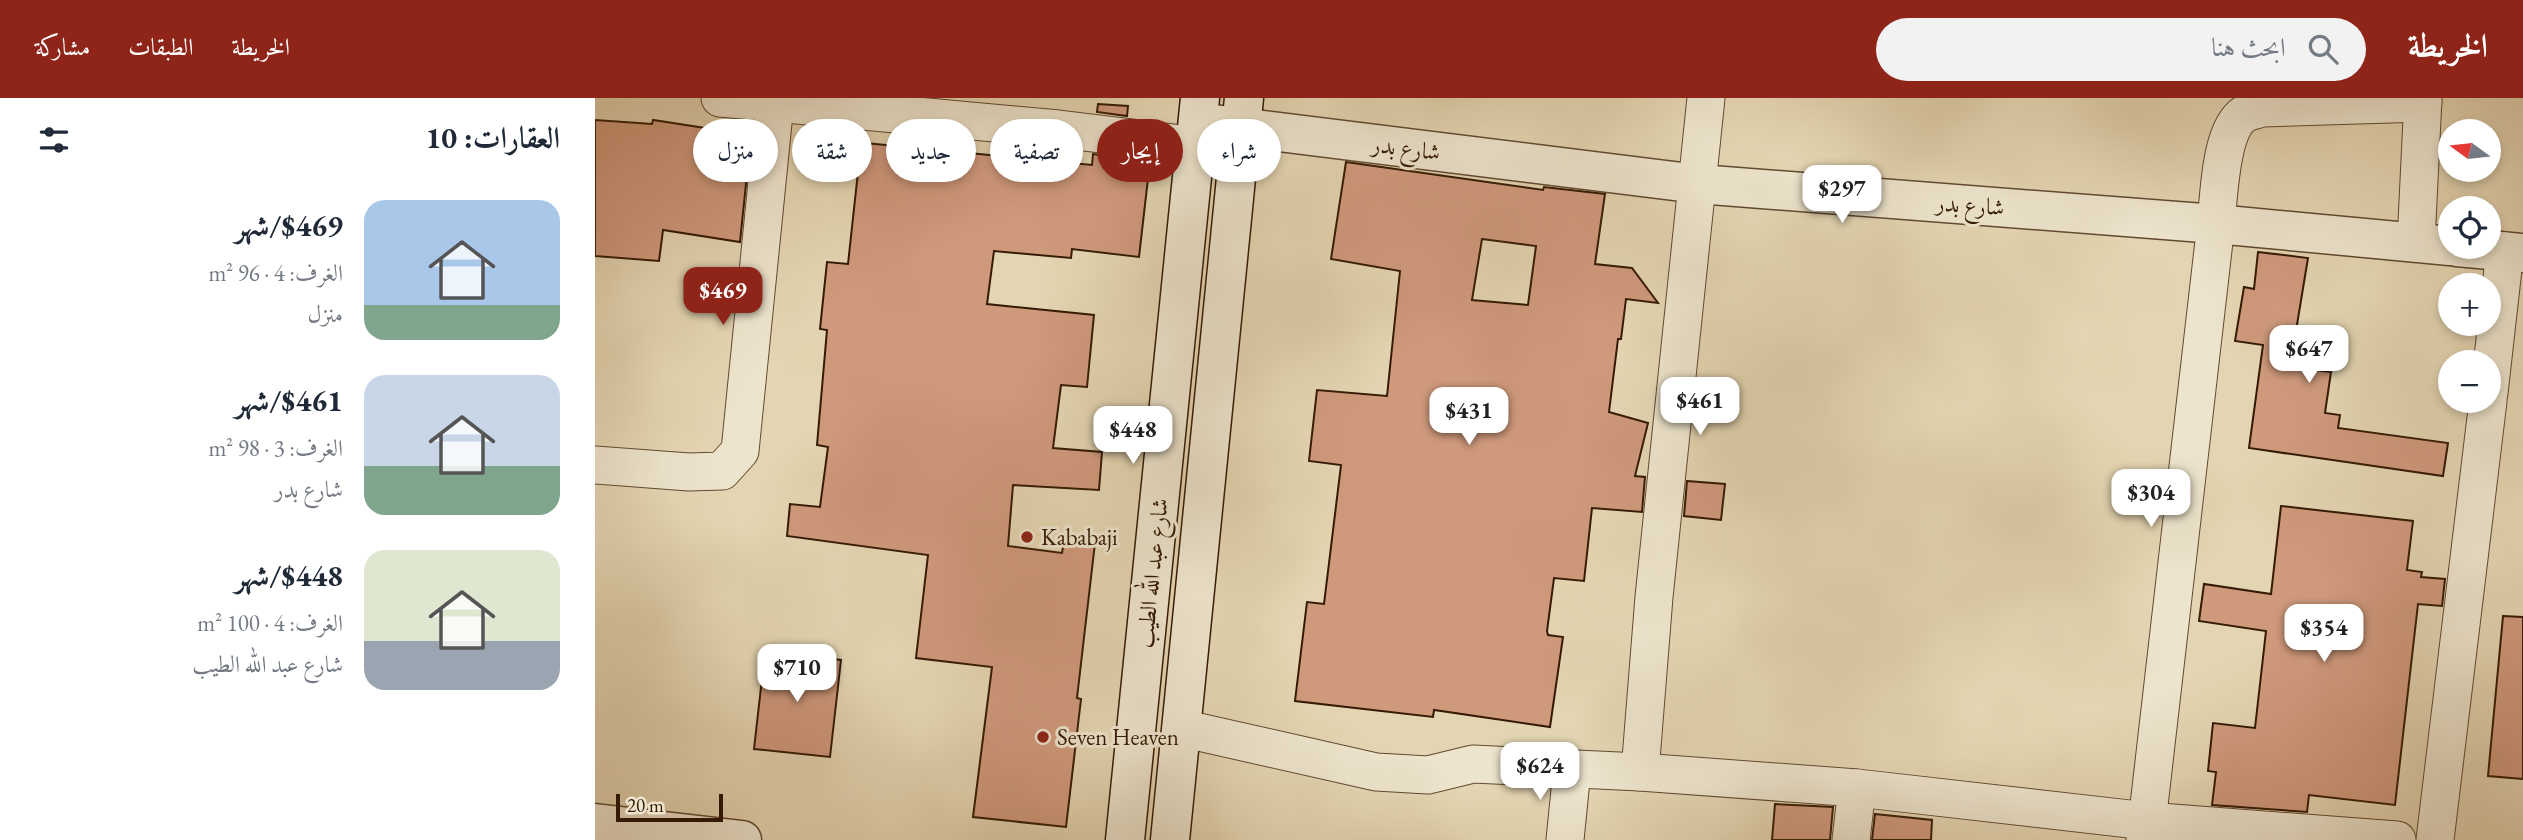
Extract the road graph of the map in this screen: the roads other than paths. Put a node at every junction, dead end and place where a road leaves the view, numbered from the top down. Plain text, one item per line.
1 (720, 98) edge
2 (1706, 98) edge
3 (2423, 100) edge
4 (775, 103) junction
5 (1197, 122) edge
6 (1281, 131) edge
7 (1197, 132) edge
8 (1236, 182) edge
9 (1698, 184) junction
10 (2216, 224) junction
11 (2433, 245) edge
12 (2514, 252) edge
13 (2497, 350) edge
14 (2487, 413) edge
15 (595, 465) edge
16 (1181, 728) junction
17 (1572, 770) junction
18 (1640, 772) junction
19 (1857, 788) junction
20 (595, 823) edge
21 (2146, 831) edge
22 (742, 840) edge
23 (1125, 840) edge
24 (1170, 840) edge
25 (1565, 840) edge
26 (1851, 840) edge
27 (2397, 840) edge
28 (2435, 840) edge

1 - 4 street
2 - 9 street
3 - 10 street
3 - 11 street
4 - 5 street
4 - 15 street
6 - 9 street, شارع بدر
7 - 23 street, شارع عبد الله الطيب
8 - 16 street, شارع عبد الله الطيب
9 - 10 street, شارع بدر
9 - 18 street
10 - 11 street, شارع بدر
10 - 21 street
12 - 13 street
14 - 28 street
16 - 17 street
16 - 24 street, شارع عبد الله الطيب
17 - 18 street
17 - 25 street
18 - 19 street
19 - 21 street
19 - 26 street
20 - 22 street
21 - 27 street

